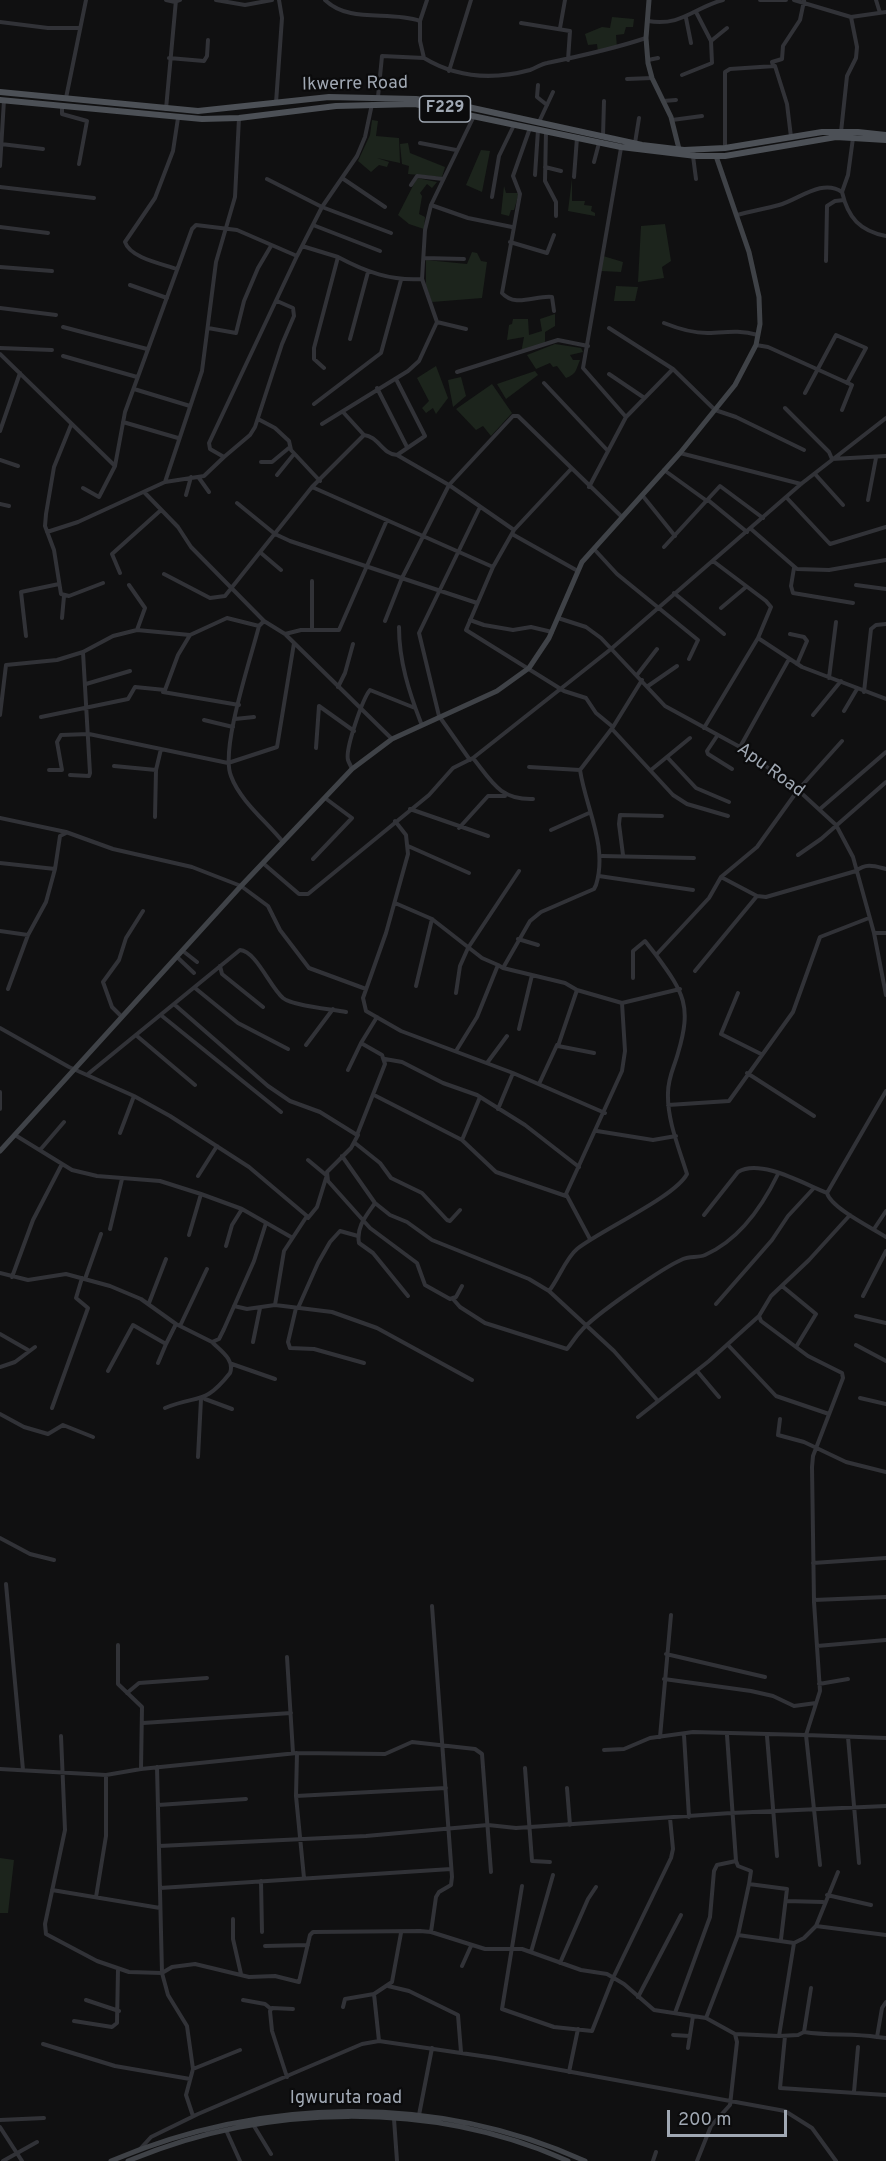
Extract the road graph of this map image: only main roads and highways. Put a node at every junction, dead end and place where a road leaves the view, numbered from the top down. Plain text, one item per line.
1 (0, 92) edge
2 (66, 99) junction
3 (314, 99) junction
4 (2, 100) edge
5 (316, 108) junction
6 (538, 126) junction
7 (886, 135) edge
8 (601, 139) junction
9 (886, 140) edge
10 (725, 152) junction

1 - 2 main road, Ikwerre Road / F229
2 - 3 main road, Ikwerre Road / F229
2 - 4 main road
3 - 5 main road
3 - 6 main road, Ikwerre Road / F229
4 - 5 main road, F229
5 - 6 main road, F229
6 - 8 main road, Ikwerre Road / F229
6 - 8 main road, F229
7 - 10 main road, Ikwerre Road / F229
8 - 10 main road, Ikwerre Road / F229
8 - 10 main road, F229
9 - 10 main road, F229

